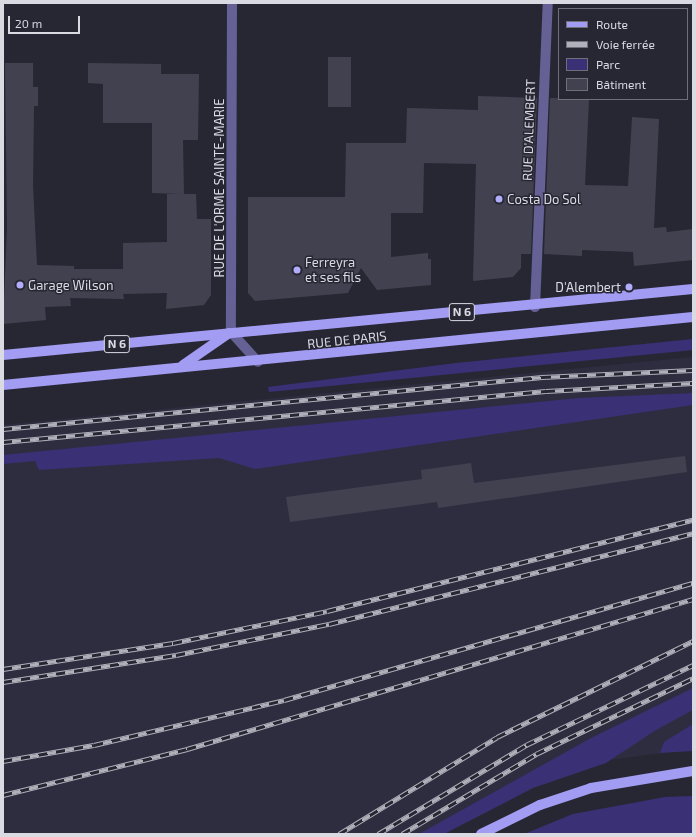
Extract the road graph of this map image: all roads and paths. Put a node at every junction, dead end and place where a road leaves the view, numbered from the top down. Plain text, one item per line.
1 (232, 3) edge
2 (548, 3) edge
3 (693, 289) edge
4 (535, 307) junction
5 (693, 317) edge
6 (231, 332) junction
7 (3, 355) edge
8 (258, 362) junction
9 (183, 366) junction
10 (3, 385) edge
11 (693, 771) edge
12 (481, 834) edge

1 - 6 street, RUE DE L'ORME SAINTE-MARIE
2 - 4 street, RUE D'ALEMBERT
3 - 4 main road, RUE DE PARIS / N 6
4 - 6 main road, RUE DE PARIS / N 6
5 - 8 main road, RUE DE PARIS / N 6
6 - 7 main road, RUE DE PARIS / N 6
6 - 8 street
6 - 9 main road, N 6
8 - 9 main road, RUE DE PARIS / N 6
9 - 10 main road, RUE DE PARIS / N 6
11 - 12 main road

